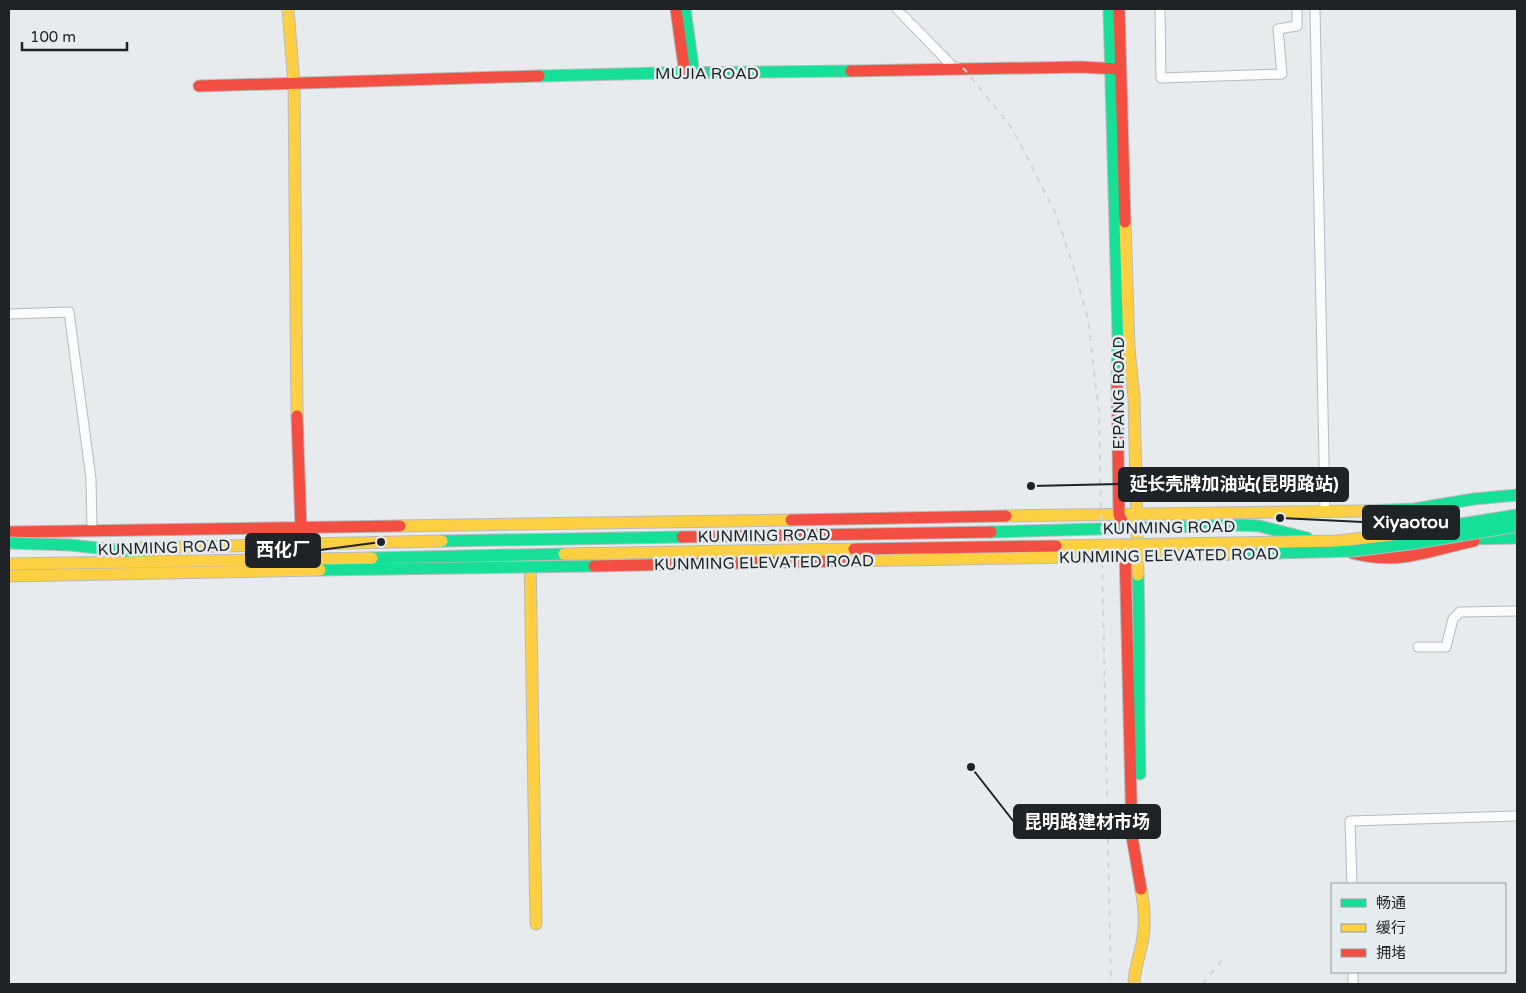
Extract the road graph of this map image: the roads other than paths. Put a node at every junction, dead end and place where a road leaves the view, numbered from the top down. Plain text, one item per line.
1 (288, 9) edge
2 (676, 9) edge
3 (685, 9) edge
4 (897, 9) edge
5 (1109, 9) edge
6 (1119, 9) edge
7 (1160, 9) edge
8 (1297, 9) edge
9 (1315, 9) edge
10 (1116, 69) junction
11 (956, 70) junction
12 (689, 74) junction
13 (294, 84) junction
14 (199, 86) dead end
15 (9, 314) edge
16 (1118, 450) junction
17 (1135, 450) junction
18 (1517, 495) edge
19 (1325, 511) junction
20 (1137, 514) junction
21 (1119, 515) junction
22 (1517, 515) edge
23 (530, 524) junction
24 (1517, 526) edge
25 (1125, 528) junction
26 (1137, 528) junction
27 (301, 529) junction
28 (92, 531) junction
29 (9, 532) edge
30 (1517, 538) edge
31 (1312, 539) junction
32 (1482, 539) junction
33 (530, 540) junction
34 (9, 542) edge
35 (9, 551) edge
36 (202, 561) junction
37 (9, 564) edge
38 (9, 576) edge
39 (1517, 611) edge
40 (1418, 647) dead end
41 (1517, 816) edge
42 (1352, 883) edge
43 (536, 924) dead end
44 (1134, 984) edge
45 (1141, 984) edge

1 - 13 main road
2 - 12 main road
3 - 12 main road
4 - 11 street
5 - 10 main road, E'PANG ROAD
6 - 10 main road, E'PANG ROAD
7 - 8 street
9 - 19 street
10 - 11 main road, MUJIA ROAD
10 - 16 main road, E'PANG ROAD
10 - 17 main road, E'PANG ROAD
11 - 12 main road, MUJIA ROAD
12 - 13 main road, MUJIA ROAD
13 - 14 main road, MUJIA ROAD
13 - 27 main road
15 - 28 street
16 - 17 main road
16 - 21 main road, E'PANG ROAD
17 - 20 main road, E'PANG ROAD
18 - 19 main road, KUNMING ROAD
19 - 20 main road, KUNMING ROAD
20 - 21 main road, KUNMING ROAD
20 - 26 main road, E'PANG ROAD
21 - 23 main road, KUNMING ROAD
21 - 25 main road, E'PANG ROAD
22 - 36 main road, KUNMING ELEVATED ROAD, bridge
23 - 27 main road, KUNMING ROAD
23 - 33 main road
24 - 38 main road, KUNMING ELEVATED ROAD, bridge
25 - 26 main road, KUNMING ROAD
25 - 33 main road, KUNMING ROAD
25 - 44 main road, E'PANG ROAD
26 - 31 main road, KUNMING ROAD
26 - 45 main road, E'PANG ROAD
27 - 28 main road, KUNMING ROAD
28 - 29 main road, KUNMING ROAD
30 - 32 main road, KUNMING ROAD
31 - 32 main road, KUNMING ROAD
31 - 32 main road
33 - 35 main road, KUNMING ROAD
33 - 43 main road
34 - 36 main road, bridge
36 - 37 main road, KUNMING ELEVATED ROAD, bridge
39 - 40 street
41 - 42 street

